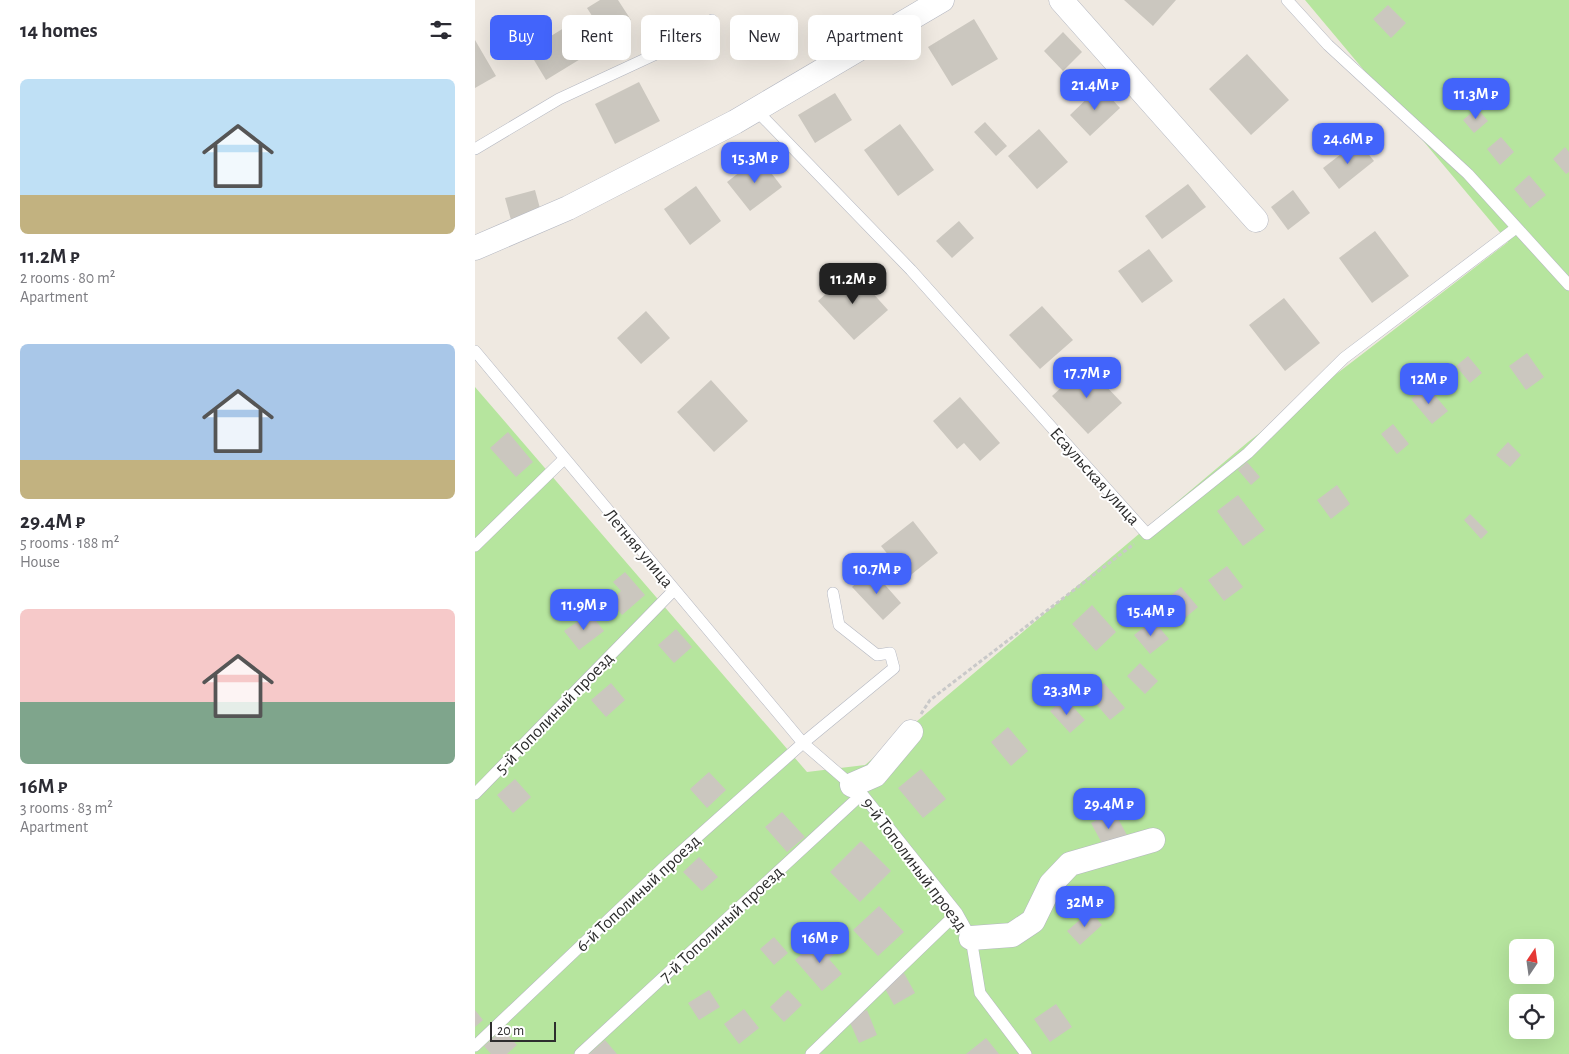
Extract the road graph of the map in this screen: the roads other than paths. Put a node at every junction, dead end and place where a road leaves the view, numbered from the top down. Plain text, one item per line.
1 (942, 0) edge
2 (1061, 0) edge
3 (1287, 0) edge
4 (643, 60) edge
5 (756, 110) junction
6 (475, 149) edge
7 (1256, 220) dead end
8 (1516, 228) junction
9 (475, 248) edge
10 (1569, 285) edge
11 (475, 351) edge
12 (564, 458) junction
13 (475, 546) edge
14 (674, 590) junction
15 (833, 593) dead end
16 (911, 732) road end
17 (803, 743) junction
18 (857, 789) junction
19 (475, 794) edge
20 (1153, 840) dead end
21 (957, 913) junction
22 (971, 938) junction
23 (475, 1046) edge
24 (579, 1054) edge
25 (811, 1054) edge
26 (1026, 1054) edge

1 - 5 street
2 - 7 street
3 - 8 lane
4 - 6 lane
5 - 8 lane, Есаульская улица
5 - 9 street
8 - 10 lane
11 - 12 lane, Летняя улица
12 - 13 lane
12 - 14 lane, Летняя улица
14 - 17 lane, Летняя улица
14 - 19 lane, 5-й Тополиный проезд
15 - 17 lane, 6-й Тополиный проезд
16 - 18 street
17 - 18 lane, 9-й Тополиный проезд
17 - 23 lane, 6-й Тополиный проезд
18 - 21 lane, 9-й Тополиный проезд
18 - 24 lane, 7-й Тополиный проезд
20 - 22 street
21 - 22 lane, 9-й Тополиный проезд
21 - 25 lane
22 - 26 lane, 9-й Тополиный проезд

